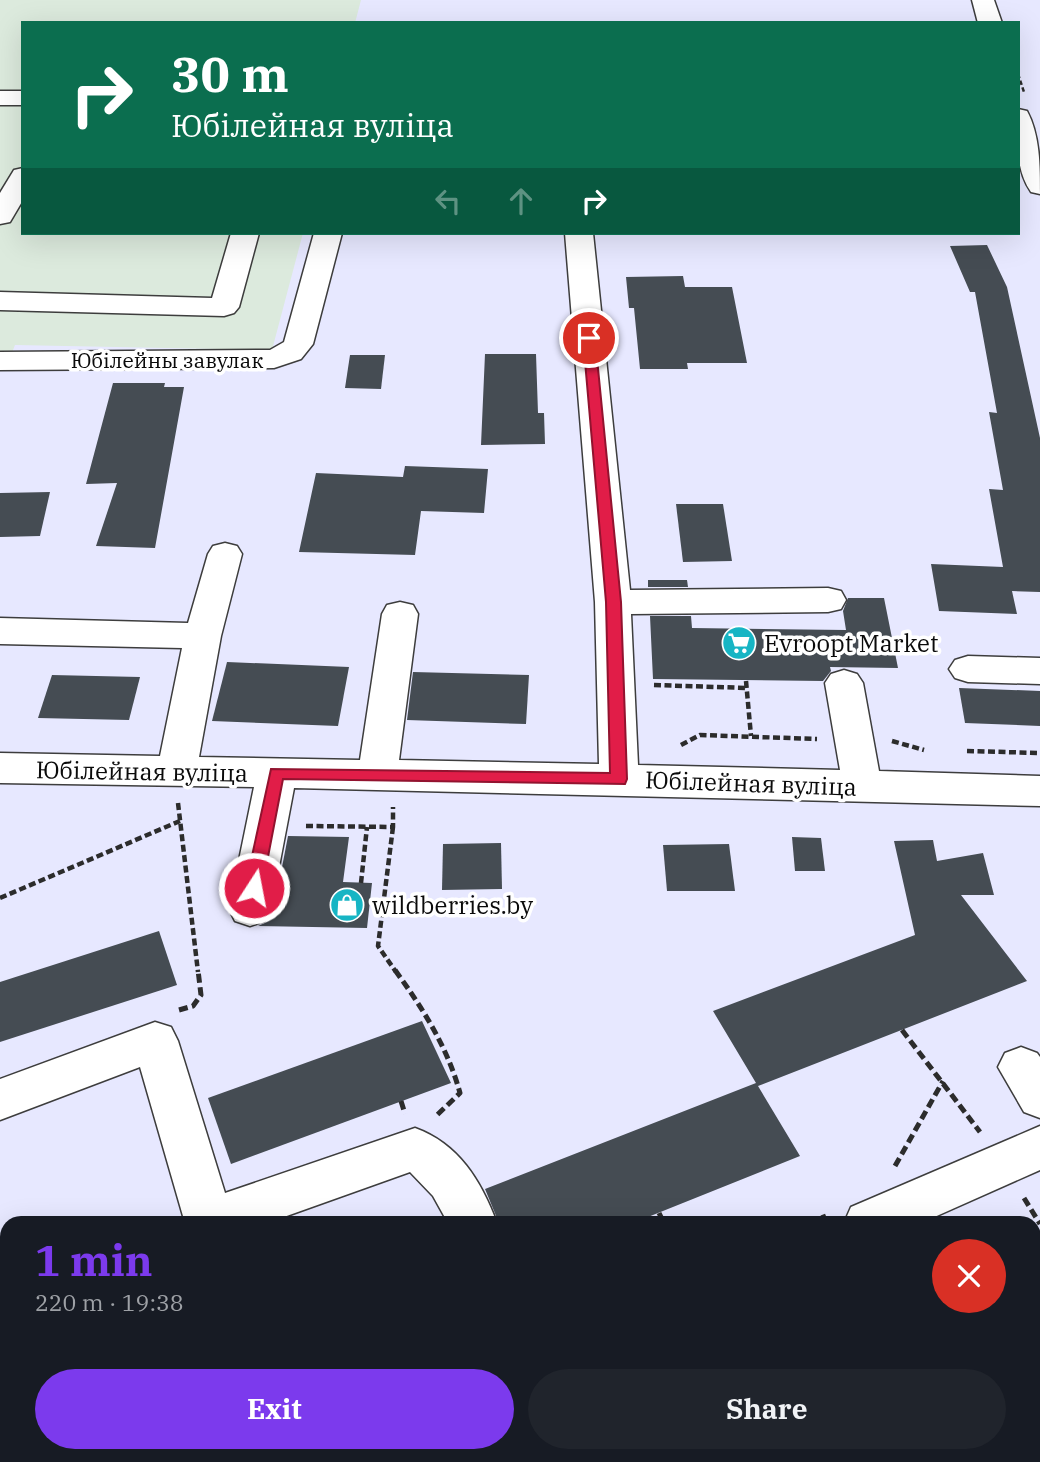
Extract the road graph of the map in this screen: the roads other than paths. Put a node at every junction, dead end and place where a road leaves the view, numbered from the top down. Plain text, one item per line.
1 (983, 0) edge
2 (989, 21) edge
3 (0, 98) edge
4 (21, 98) edge
5 (1020, 122) edge
6 (21, 179) edge
7 (1040, 186) edge
8 (0, 216) edge
9 (244, 235) edge
10 (327, 235) edge
11 (579, 235) edge
12 (0, 301) edge
13 (0, 361) edge
14 (225, 554) dead end
15 (828, 600) dead end
16 (613, 602) junction
17 (400, 614) dead end
18 (0, 631) edge
19 (203, 636) junction
20 (968, 669) dead end
21 (1040, 671) edge
22 (844, 683) dead end
23 (0, 768) edge
24 (276, 773) junction
25 (377, 775) junction
26 (619, 779) junction
27 (176, 785) junction
28 (861, 787) junction
29 (1040, 791) edge
30 (250, 909) dead end
31 (0, 1100) edge
32 (1021, 1155) edge
33 (208, 1216) edge
34 (223, 1216) edge
35 (469, 1216) edge
36 (884, 1216) edge

1 - 2 street
3 - 4 street
5 - 7 street
6 - 8 street
9 - 12 street
10 - 13 street, Юбілейны завулак
11 - 16 street
14 - 19 street
15 - 16 street
16 - 26 street
17 - 25 street
18 - 19 street
19 - 27 street
20 - 21 street
22 - 28 street
23 - 27 street, Юбілейная вуліца
24 - 25 street, Юбілейная вуліца
24 - 27 street, Юбілейная вуліца
24 - 30 street
25 - 26 street, Юбілейная вуліца
26 - 28 street, Юбілейная вуліца
28 - 29 street, Юбілейная вуліца
31 - 33 street
32 - 36 street
34 - 35 street

